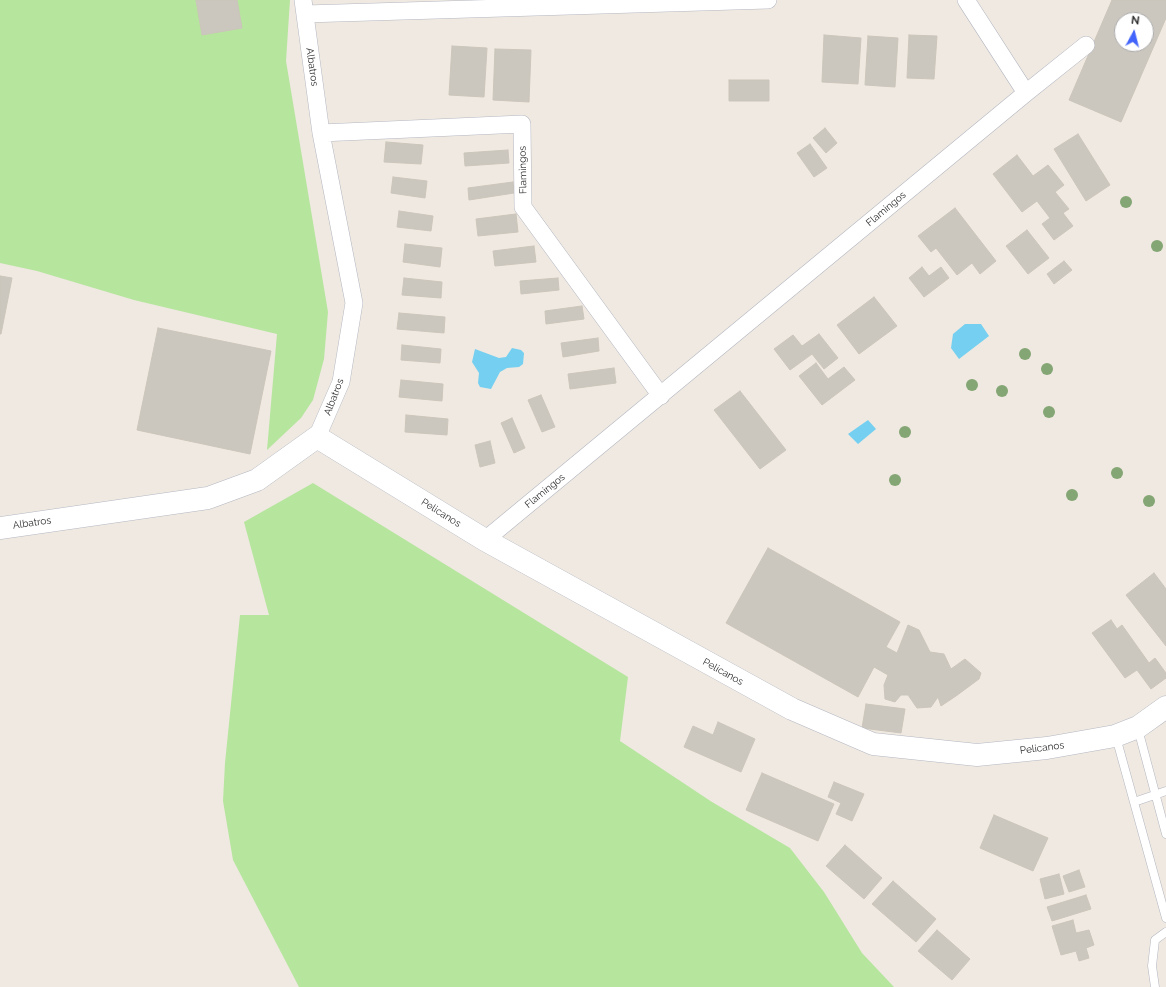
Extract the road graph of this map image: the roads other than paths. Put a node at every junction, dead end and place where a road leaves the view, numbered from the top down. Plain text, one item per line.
1 (768, 0) edge
2 (966, 0) edge
3 (304, 7) edge
4 (1086, 45) dead end
5 (1026, 93) junction
6 (321, 133) junction
7 (661, 396) junction
8 (317, 436) junction
9 (0, 528) edge
10 (485, 540) junction
11 (1166, 707) edge
12 (1138, 727) junction
13 (1115, 736) junction
14 (1166, 792) edge
15 (1156, 795) junction
16 (1134, 802) junction
17 (1166, 834) edge
18 (1166, 918) edge
19 (1166, 932) edge
20 (1156, 987) edge

1 - 3 street
2 - 5 street
3 - 6 street, Albatros
4 - 5 street, Flamingos
5 - 7 street, Flamingos
6 - 7 street, Flamingos
6 - 8 street, Albatros
7 - 10 street, Flamingos
8 - 9 street, Albatros
8 - 10 street, Pelicanos
10 - 13 street, Pelicanos
11 - 12 street, Pelicanos
12 - 13 street, Pelicanos
12 - 15 lane
13 - 16 lane
14 - 15 lane
15 - 16 lane
15 - 17 lane
16 - 18 lane
19 - 20 lane

